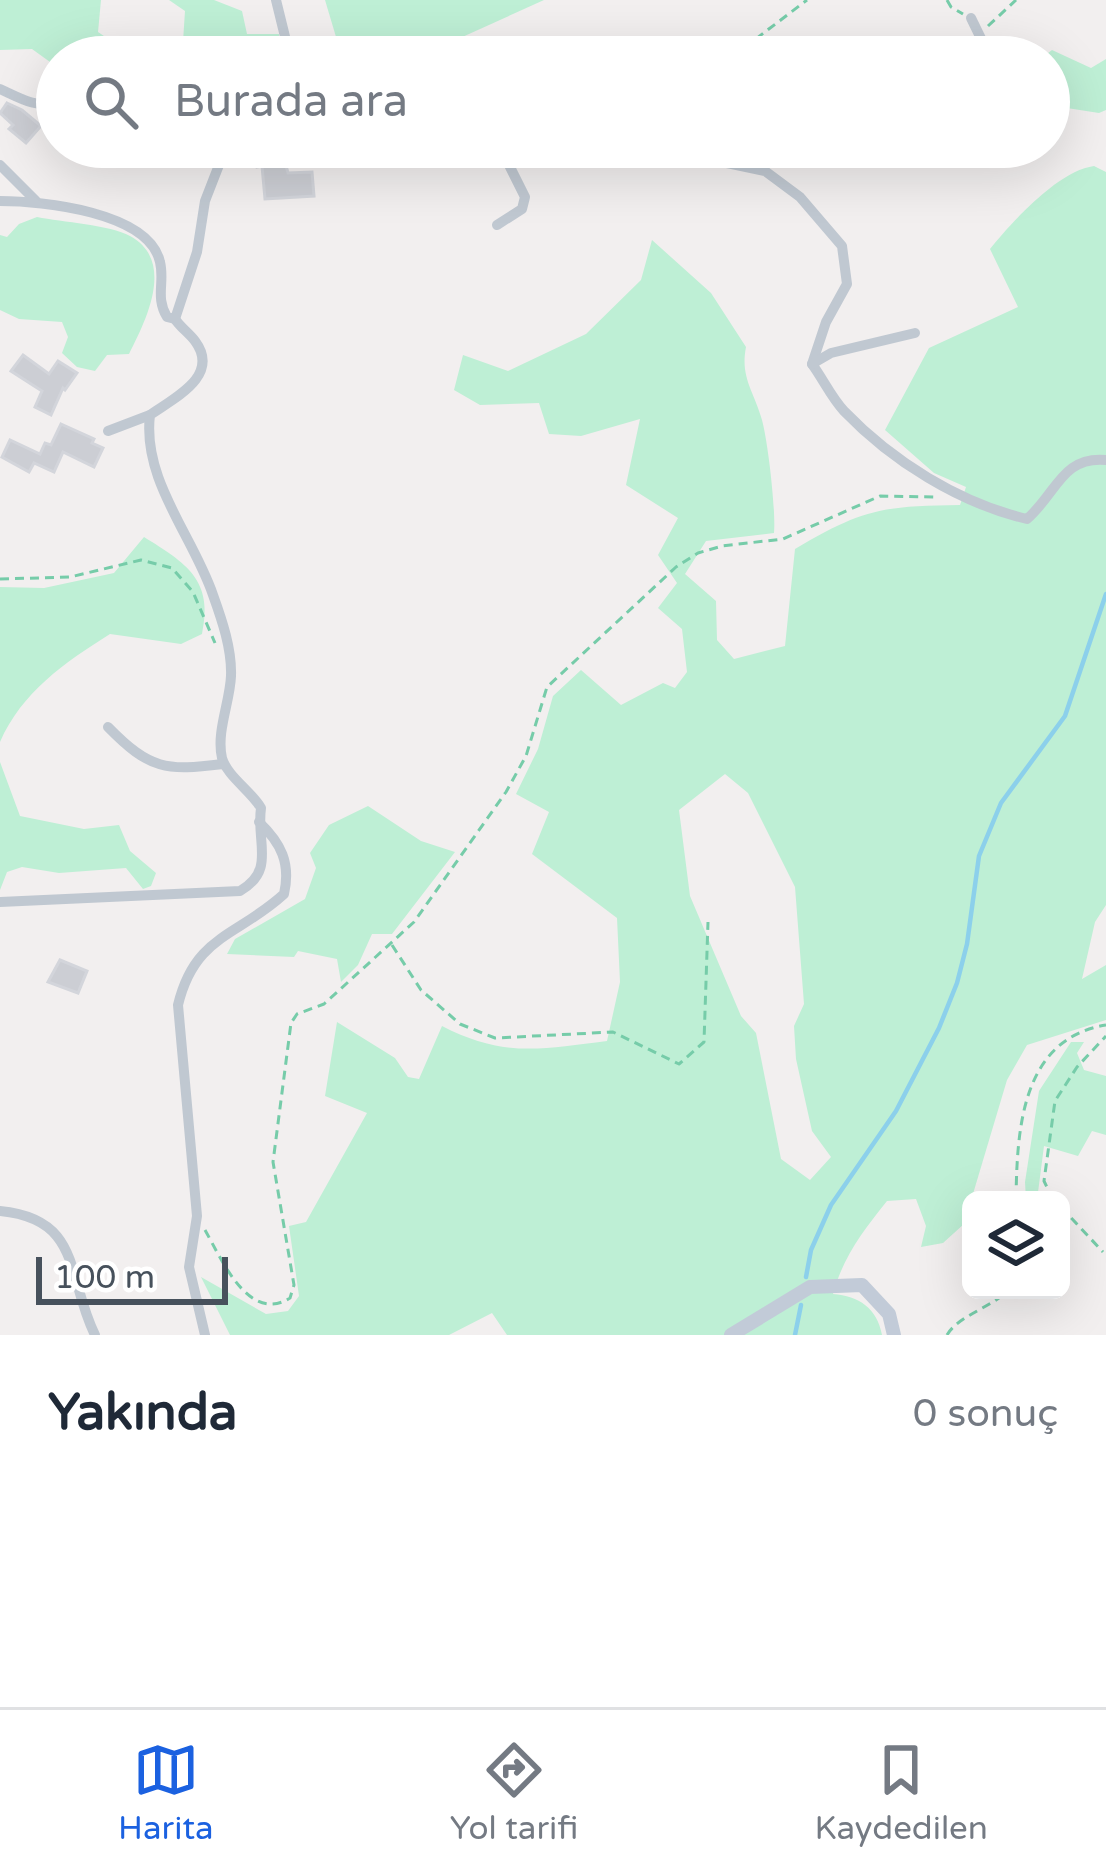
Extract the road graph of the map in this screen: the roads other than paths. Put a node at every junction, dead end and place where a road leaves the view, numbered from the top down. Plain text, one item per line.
1 (276, 0) edge
2 (971, 18) dead end
3 (285, 36) edge
4 (979, 36) edge
5 (0, 89) edge
6 (36, 105) edge
7 (0, 165) edge
8 (218, 168) edge
9 (511, 168) edge
10 (751, 168) edge
11 (0, 201) edge
12 (36, 201) junction
13 (497, 225) dead end
14 (175, 320) junction
15 (915, 333) dead end
16 (812, 364) junction
17 (150, 415) junction
18 (108, 431) dead end
19 (1106, 460) edge
20 (108, 727) dead end
21 (223, 764) junction
22 (259, 822) junction
23 (0, 902) edge
24 (0, 1211) edge
25 (95, 1335) edge
26 (205, 1335) edge
27 (731, 1335) edge
28 (894, 1335) edge

1 - 3 street
2 - 4 street
5 - 6 street
7 - 12 street
8 - 14 street
9 - 13 street
10 - 16 street
11 - 12 street
12 - 14 street
14 - 17 street
15 - 16 street
16 - 19 street
17 - 18 street
17 - 21 street
20 - 21 street
21 - 22 street
22 - 23 street
22 - 26 street
24 - 25 street
27 - 28 street

